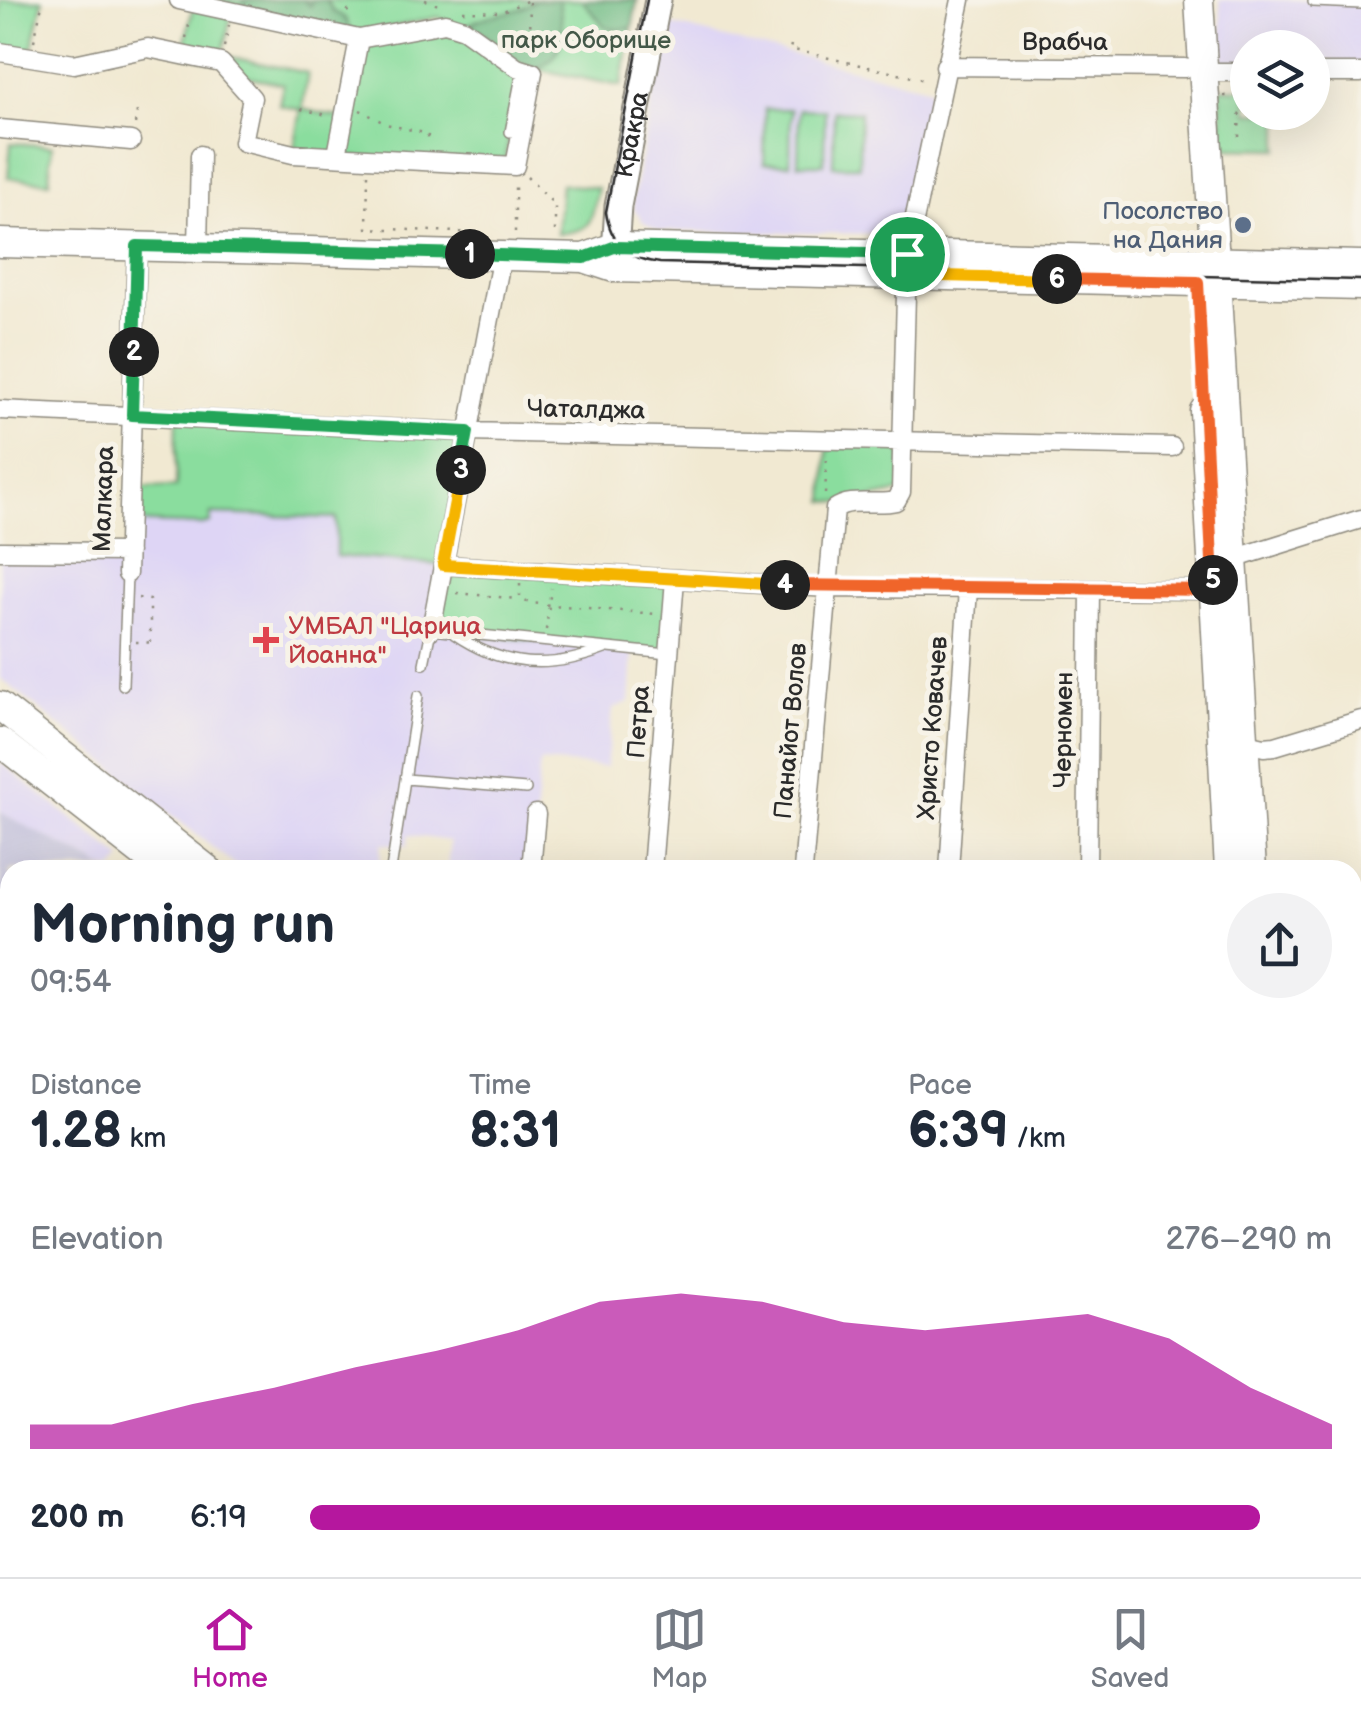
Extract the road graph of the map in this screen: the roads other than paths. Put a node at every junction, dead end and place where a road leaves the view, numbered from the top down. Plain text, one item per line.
1 (658, 0) edge
2 (961, 0) edge
3 (1181, 0) edge
4 (1199, 0) edge
5 (186, 2) edge
6 (1313, 2) dead end
7 (1361, 4) edge
8 (359, 39) junction
9 (0, 52) edge
10 (1194, 70) junction
11 (1230, 71) edge
12 (533, 72) junction
13 (1330, 72) edge
14 (1361, 73) edge
15 (943, 75) junction
16 (0, 129) edge
17 (510, 132) dead end
18 (132, 141) dead end
19 (200, 155) dead end
20 (337, 155) junction
21 (0, 243) edge
22 (508, 243) junction
23 (137, 246) junction
24 (198, 247) junction
25 (614, 258) junction
26 (906, 264) junction
27 (1361, 265) edge
28 (1205, 272) junction
29 (1361, 286) edge
30 (0, 410) edge
31 (132, 415) junction
32 (468, 432) junction
33 (902, 441) junction
34 (1172, 446) dead end
35 (1361, 518) edge
36 (0, 551) edge
37 (128, 552) junction
38 (1233, 559) junction
39 (443, 565) junction
40 (127, 574) joint
41 (675, 579) junction
42 (829, 588) junction
43 (968, 589) junction
44 (1090, 590) junction
45 (1214, 590) junction
46 (430, 630) junction
47 (452, 632) junction
48 (609, 648) junction
49 (669, 654) junction
50 (424, 664) dead end
51 (123, 686) dead end
52 (418, 696) dead end
53 (0, 706) edge
54 (1361, 720) edge
55 (0, 742) edge
56 (1243, 742) junction
57 (406, 779) junction
58 (526, 789) dead end
59 (536, 814) dead end
60 (151, 860) edge
61 (195, 860) edge
62 (393, 860) edge
63 (533, 860) edge
64 (653, 860) edge
65 (804, 860) edge
66 (950, 860) edge
67 (1087, 860) edge
68 (1228, 860) edge
69 (1251, 860) edge

1 - 25 street, Кракра
2 - 15 street, Панайот Волов
3 - 10 main road
4 - 10 main road
5 - 8 street
6 - 7 lane
8 - 12 street
8 - 20 street
9 - 20 street
10 - 11 street, Врабча
10 - 15 street, Врабча
10 - 28 main road
12 - 17 lane
12 - 20 street
13 - 14 street
15 - 26 street, Панайот Волов
16 - 18 street
19 - 24 street
21 - 23 main road
22 - 24 main road
22 - 25 main road
22 - 32 street
23 - 24 main road
23 - 31 street, Малкара
25 - 26 main road
26 - 28 main road
26 - 33 street, Панайот Волов
27 - 28 main road
28 - 29 main road
28 - 38 main road
28 - 45 main road
30 - 31 street, Чаталджа
31 - 32 street, Чаталджа
31 - 37 street, Малкара
32 - 33 street, Чаталджа
32 - 39 street
33 - 34 street, Чаталджа
33 - 42 street, Панайот Волов
35 - 38 street
36 - 37 street
37 - 40 street, Малкара
38 - 56 main road
39 - 41 street
39 - 46 street
40 - 51 lane
41 - 42 street
41 - 49 street, Петра
42 - 43 street
42 - 65 street, Панайот Волов
43 - 44 street
43 - 66 street, Христо Ковачев
44 - 45 street
44 - 67 street, Черномен
45 - 68 main road
46 - 47 lane
46 - 50 lane
47 - 48 lane
47 - 48 lane
48 - 49 lane
49 - 64 street, Петра
52 - 57 lane
53 - 61 main road
54 - 56 street
55 - 60 main road
56 - 69 main road
57 - 58 lane
57 - 62 lane
59 - 63 street

